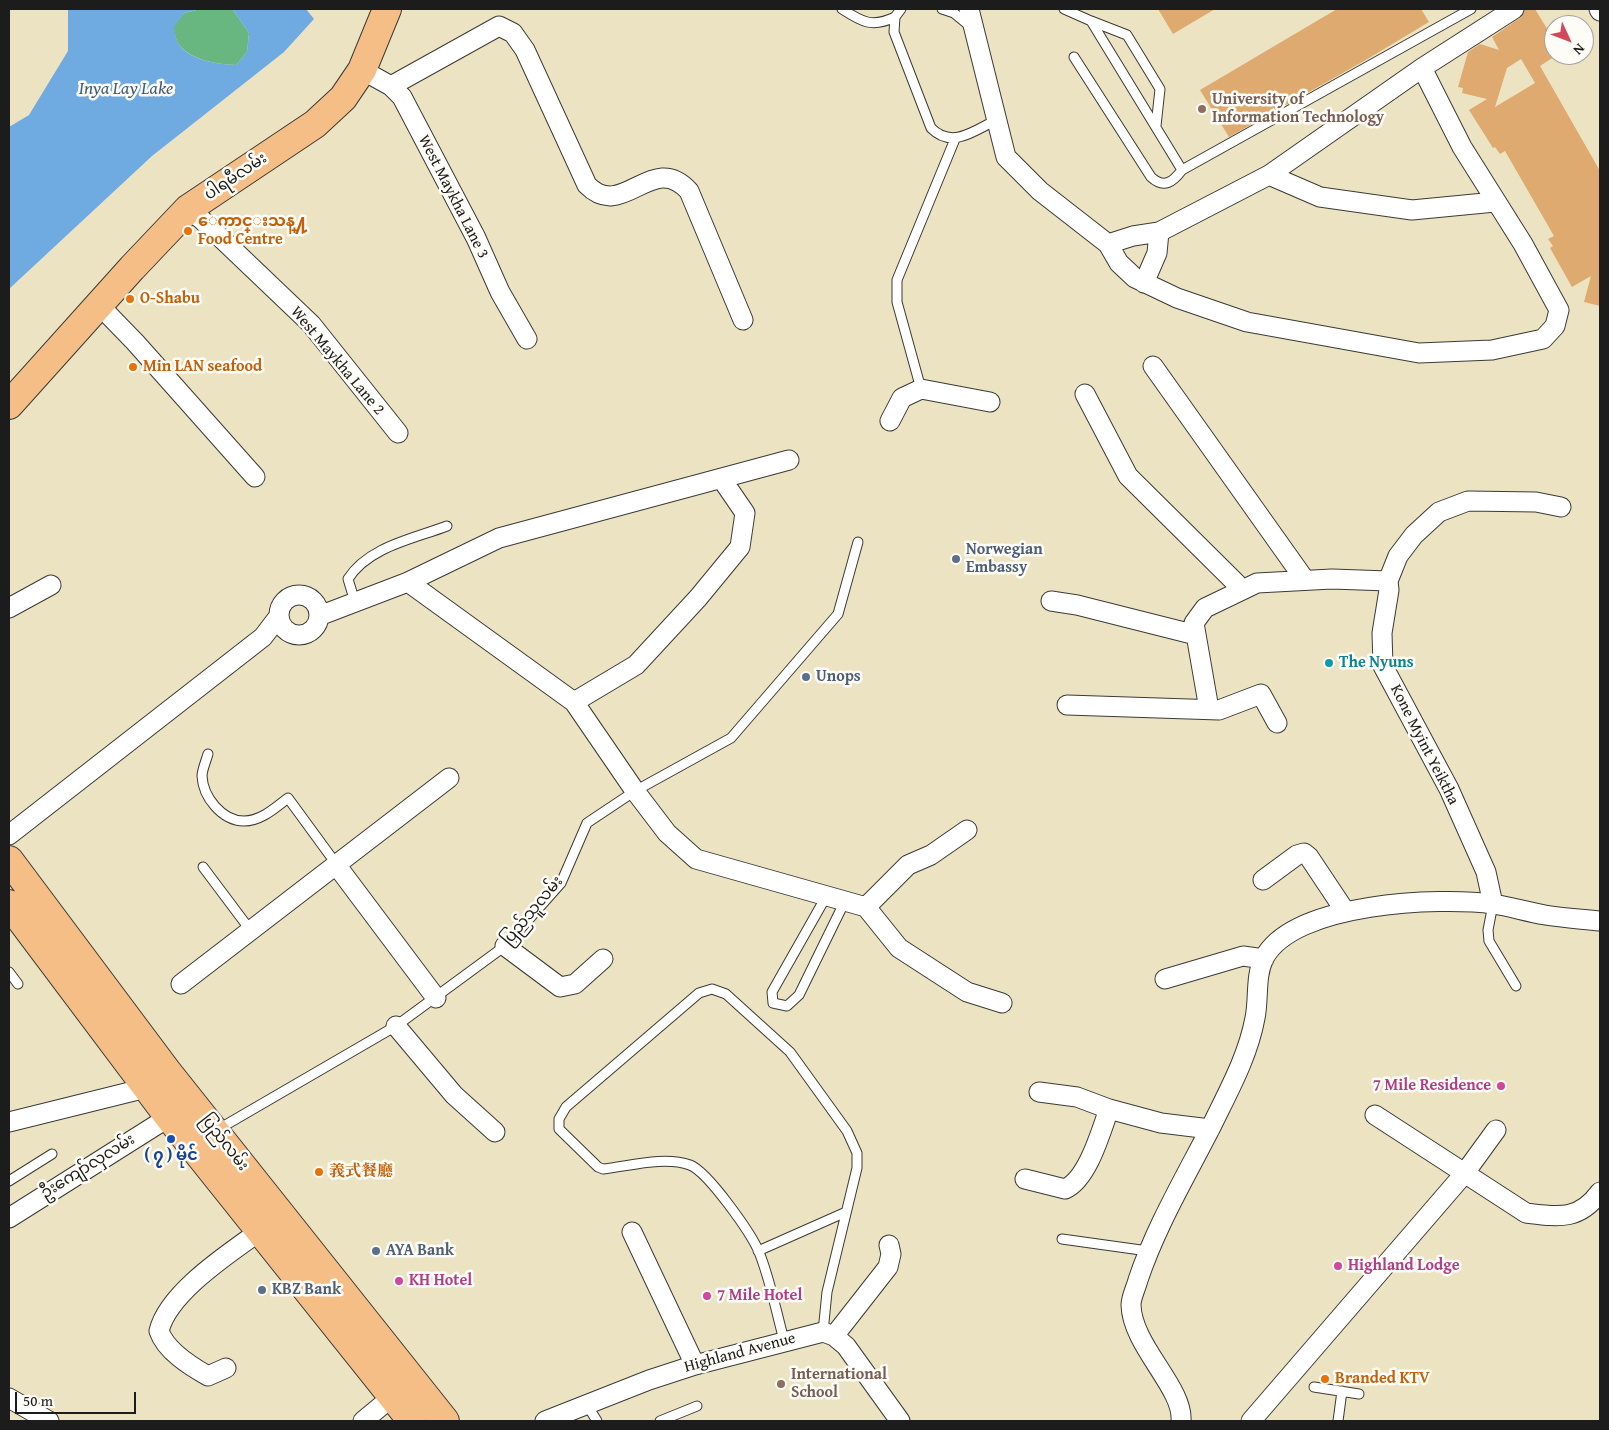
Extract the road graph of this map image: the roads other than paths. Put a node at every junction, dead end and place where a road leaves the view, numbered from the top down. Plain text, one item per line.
1 (387, 9) edge
2 (842, 9) edge
3 (901, 9) edge
4 (942, 9) edge
5 (968, 9) edge
6 (1064, 9) edge
7 (1471, 9) edge
8 (1514, 9) edge
9 (895, 17) junction
10 (1092, 21) junction
11 (972, 29) junction
12 (1074, 57) dead end
13 (1422, 68) junction
14 (362, 70) junction
15 (391, 86) junction
16 (996, 120) junction
17 (1156, 126) junction
18 (955, 140) junction
19 (1182, 170) junction
20 (1269, 175) junction
21 (1495, 202) junction
22 (188, 209) junction
23 (1159, 232) junction
24 (1108, 244) junction
25 (1144, 283) junction
26 (99, 305) junction
27 (743, 320) dead end
28 (527, 339) dead end
29 (1153, 366) dead end
30 (921, 389) junction
31 (1085, 394) dead end
32 (990, 402) dead end
33 (9, 405) edge
34 (890, 421) dead end
35 (398, 433) dead end
36 (789, 460) dead end
37 (255, 477) dead end
38 (721, 478) junction
39 (1560, 507) dead end
40 (447, 526) dead end
41 (858, 542) dead end
42 (1305, 580) junction
43 (1388, 581) junction
44 (408, 582) junction
45 (51, 585) dead end
46 (1242, 589) junction
47 (1051, 601) dead end
48 (355, 602) junction
49 (9, 608) edge
50 (279, 616) junction
51 (319, 616) junction
52 (1195, 629) junction
53 (574, 702) junction
54 (1068, 705) dead end
55 (1209, 709) junction
56 (1277, 723) dead end
57 (208, 754) dead end
58 (449, 778) dead end
59 (635, 791) junction
60 (967, 830) dead end
61 (9, 835) edge
62 (9, 860) edge
63 (203, 866) dead end
64 (337, 866) junction
65 (1263, 880) dead end
66 (827, 895) junction
67 (845, 901) junction
68 (9, 904) edge
69 (1493, 904) junction
70 (866, 907) junction
71 (1345, 911) junction
72 (1600, 921) edge
73 (251, 931) junction
74 (505, 946) junction
75 (603, 959) dead end
76 (1264, 959) junction
77 (9, 972) edge
78 (1165, 979) dead end
79 (18, 984) dead end
80 (181, 984) dead end
81 (1516, 986) dead end
82 (436, 998) junction
83 (1002, 1003) dead end
84 (396, 1026) junction
85 (166, 1070) junction
86 (146, 1088) junction
87 (1039, 1092) dead end
88 (1110, 1109) junction
89 (1375, 1115) dead end
90 (169, 1117) junction
91 (9, 1122) edge
92 (1210, 1129) junction
93 (1496, 1130) dead end
94 (214, 1132) junction
95 (495, 1132) dead end
96 (52, 1154) dead end
97 (1464, 1174) junction
98 (1025, 1179) dead end
99 (9, 1181) edge
100 (1600, 1192) edge
101 (846, 1212) junction
102 (9, 1218) edge
103 (260, 1231) junction
104 (632, 1232) dead end
105 (1062, 1239) dead end
106 (889, 1245) dead end
107 (758, 1251) junction
108 (1148, 1251) junction
109 (828, 1334) junction
110 (784, 1340) junction
111 (695, 1364) junction
112 (226, 1368) dead end
113 (1314, 1387) dead end
114 (1342, 1391) junction
115 (1359, 1394) dead end
116 (392, 1396) junction
117 (9, 1398) edge
118 (587, 1404) junction
119 (697, 1406) dead end
120 (49, 1421) edge
121 (363, 1421) edge
122 (412, 1421) edge
123 (445, 1421) edge
124 (546, 1421) edge
125 (597, 1421) edge
126 (660, 1421) edge
127 (900, 1421) edge
128 (1181, 1421) edge
129 (1252, 1421) edge
130 (1338, 1421) edge

1 - 14 main road, ပါရမီလမ်း
2 - 9 lane
3 - 9 lane
4 - 11 lane
5 - 11 street
6 - 10 lane
7 - 19 lane
8 - 13 street
9 - 18 lane
10 - 17 lane
10 - 17 lane
11 - 16 street
12 - 19 lane
13 - 20 street
13 - 21 street
14 - 15 street, West Maykha Lane 3
14 - 22 main road, ပါရမီလမ်း
15 - 27 street
15 - 28 street, West Maykha Lane 3
16 - 18 lane
16 - 24 street
17 - 19 lane
18 - 30 lane
20 - 21 street
20 - 23 street
21 - 25 street
22 - 26 main road, ပါရမီလမ်း
22 - 35 street, West Maykha Lane 2
23 - 24 street
23 - 25 street
24 - 25 street
26 - 33 main road, ပါရမီလမ်း
26 - 37 street
29 - 42 street
30 - 32 street
30 - 34 street
31 - 46 street
36 - 38 street
38 - 44 street
38 - 53 street
39 - 43 street, Kone Myint Yeiktha
40 - 48 lane
41 - 59 lane, ပြည်သူလမ်း
42 - 43 street
42 - 46 street
43 - 69 street, Kone Myint Yeiktha
44 - 48 street
44 - 53 street
45 - 49 street
46 - 52 street
47 - 52 street
48 - 51 street
50 - 51 street
50 - 51 street
50 - 61 street
52 - 55 street
53 - 59 street
54 - 55 street
55 - 56 street
57 - 64 lane
58 - 64 street
59 - 66 street
59 - 74 lane, ပြည်သူလမ်း
60 - 70 street
62 - 85 main road, ပြည်လမ်း
63 - 73 lane
64 - 73 street
64 - 82 street
65 - 71 street
66 - 67 street
66 - 67 lane
67 - 70 street
68 - 86 main road, ပြည်လမ်း
69 - 71 street
69 - 72 street
69 - 81 lane
70 - 83 street
71 - 76 street
73 - 80 street
74 - 75 street
74 - 82 lane, ပြည်သူလမ်း
76 - 78 street
76 - 92 street
77 - 79 lane
82 - 84 lane, ပြည်သူလမ်း
84 - 94 lane, ပြည်သူလမ်း
84 - 95 street
85 - 86 street
85 - 94 main road, ပြည်လမ်း
86 - 90 main road, ပြည်လမ်း
86 - 91 street
87 - 88 street
88 - 92 street
88 - 98 street
89 - 97 street
90 - 102 street, ဦးကျော်လှလမ်း
90 - 103 main road, ပြည်လမ်း
92 - 108 street
93 - 97 street
94 - 123 main road, ပြည်လမ်း
96 - 99 lane
97 - 100 street
97 - 129 street
101 - 107 lane
101 - 107 lane
101 - 109 lane
103 - 112 street
103 - 116 main road, ပြည်လမ်း
104 - 111 street
105 - 108 lane
106 - 109 street
107 - 110 lane
108 - 128 street
109 - 110 street, Highland Avenue
109 - 127 street
110 - 111 street, Highland Avenue
111 - 118 street, Highland Avenue
113 - 114 lane
114 - 115 lane
114 - 130 lane
116 - 121 street
116 - 122 main road, ပြည်လမ်း
117 - 120 street
118 - 124 street, Highland Avenue
118 - 125 lane
119 - 126 lane

